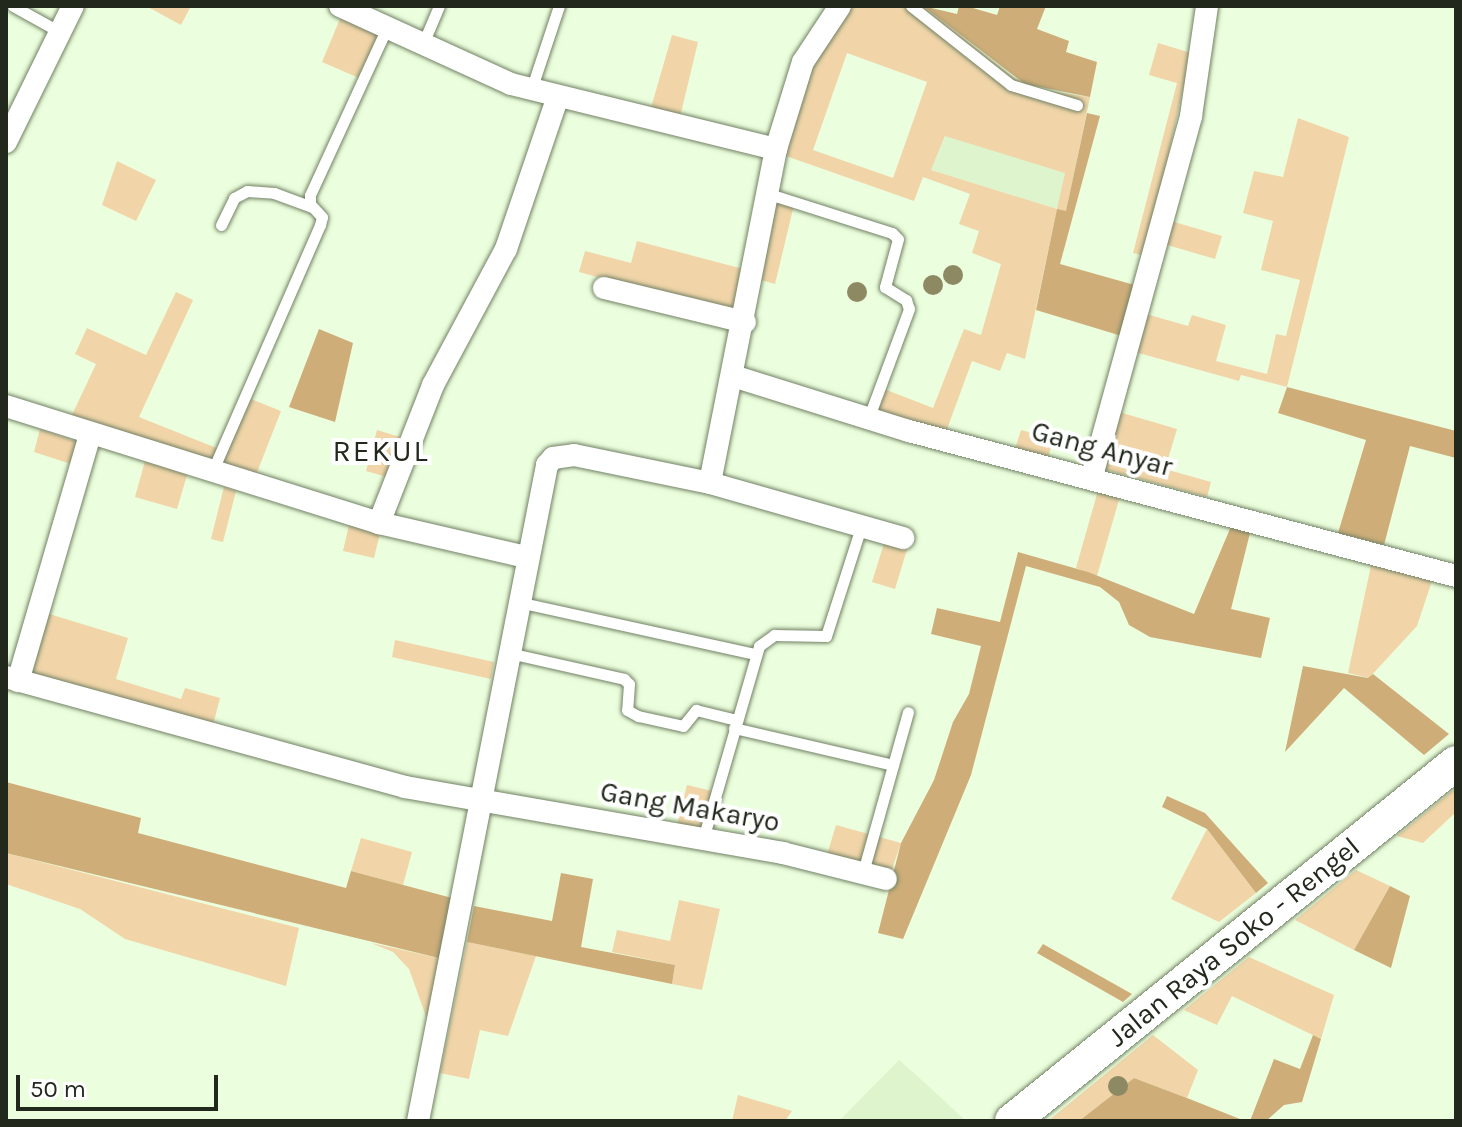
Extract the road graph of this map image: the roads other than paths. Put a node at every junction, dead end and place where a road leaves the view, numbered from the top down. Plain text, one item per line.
1 (13, 6) edge
2 (73, 6) edge
3 (340, 6) edge
4 (439, 6) edge
5 (559, 6) edge
6 (840, 6) edge
7 (911, 6) edge
8 (1207, 6) edge
9 (386, 30) junction
10 (60, 32) junction
11 (421, 47) junction
12 (531, 91) junction
13 (557, 99) junction
14 (1077, 105) dead end
15 (6, 142) edge
16 (776, 149) junction
17 (769, 194) junction
18 (312, 207) junction
19 (221, 225) dead end
20 (604, 288) dead end
21 (745, 322) junction
22 (733, 376) junction
23 (6, 406) edge
24 (868, 419) junction
25 (90, 434) junction
26 (212, 473) junction
27 (1092, 476) junction
28 (710, 483) junction
29 (379, 523) junction
30 (862, 524) junction
31 (903, 538) dead end
32 (526, 557) junction
33 (1456, 576) edge
34 (518, 602) junction
35 (509, 653) junction
36 (755, 654) junction
37 (12, 679) edge
38 (908, 712) dead end
39 (735, 724) junction
40 (1456, 763) edge
41 (893, 765) junction
42 (482, 804) junction
43 (703, 839) junction
44 (863, 872) junction
45 (886, 879) dead end
46 (418, 1121) edge
47 (1012, 1121) edge

1 - 10 lane
2 - 10 street
3 - 9 street
4 - 11 lane
5 - 12 lane
6 - 16 street
7 - 14 lane
8 - 27 street
9 - 11 street
9 - 18 lane
10 - 15 street
11 - 12 street
12 - 13 street
13 - 16 street
13 - 29 street
16 - 17 street
17 - 21 street
17 - 24 lane
18 - 19 lane
18 - 26 lane
20 - 21 street
21 - 22 street
22 - 24 street, Gang Anyar
22 - 28 street
23 - 25 street
24 - 27 street, Gang Anyar
25 - 26 street
25 - 37 street
26 - 29 street
27 - 33 street, Gang Anyar
28 - 30 street
28 - 32 street
29 - 32 street
30 - 31 street
30 - 36 lane
32 - 34 street
34 - 35 street
34 - 36 lane
35 - 39 lane
35 - 42 street
36 - 39 lane
37 - 42 street, Gang Makaryo
38 - 41 lane
39 - 41 lane
39 - 43 lane
40 - 47 main road, Jalan Raya Soko - Rengel
41 - 44 lane
42 - 43 street, Gang Makaryo
42 - 46 street
43 - 44 street, Gang Makaryo
44 - 45 street, Gang Makaryo

